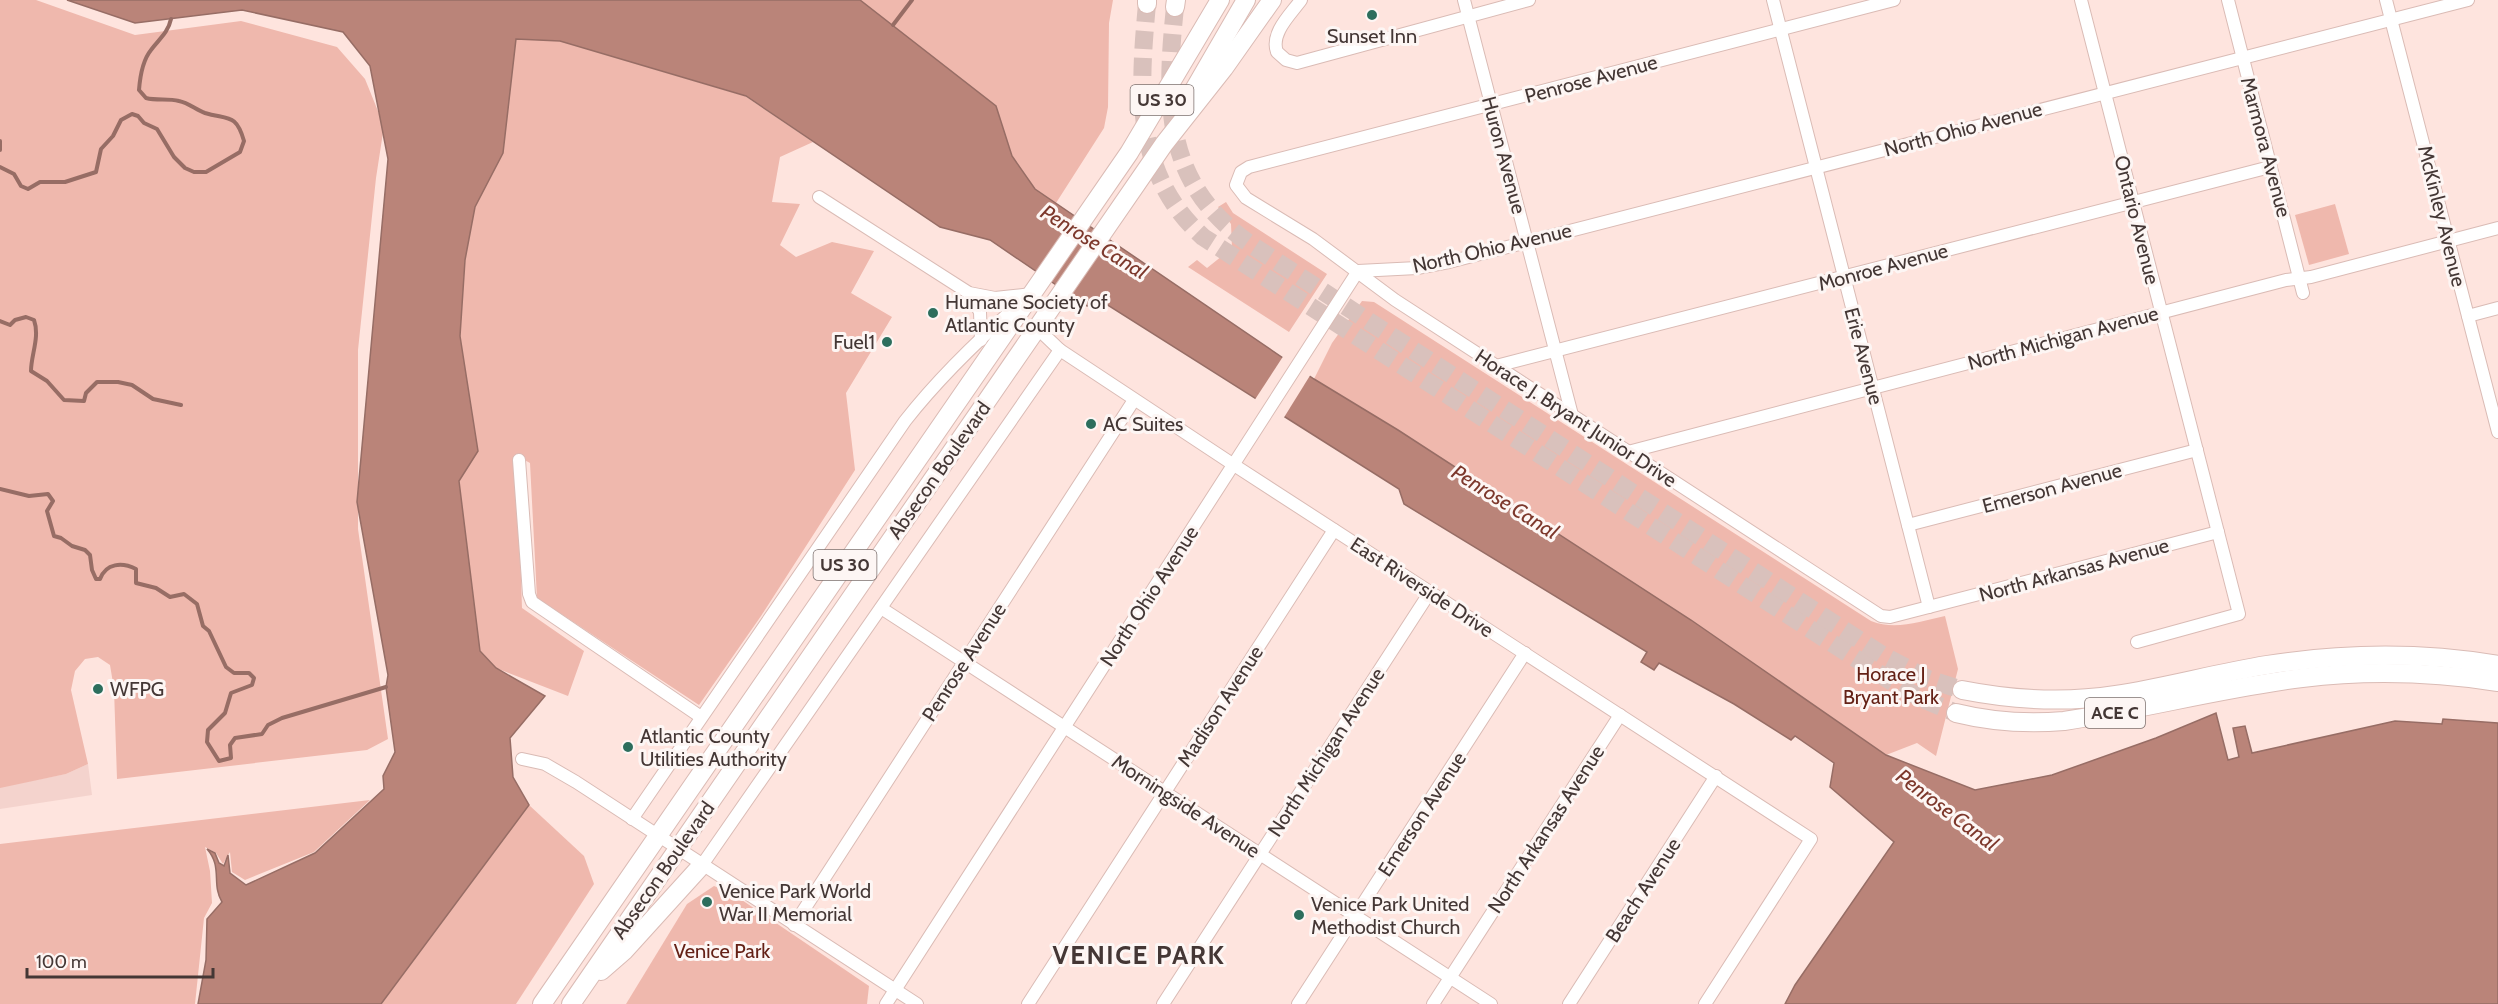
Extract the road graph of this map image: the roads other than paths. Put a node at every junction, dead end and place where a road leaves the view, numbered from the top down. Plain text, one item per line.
1 (1220, 0) edge
2 (1246, 0) edge
3 (1272, 0) edge
4 (1301, 0) edge
5 (1464, 0) edge
6 (1529, 0) edge
7 (1773, 0) edge
8 (1894, 0) edge
9 (2081, 0) edge
10 (2228, 0) edge
11 (2386, 0) edge
12 (2468, 0) edge
13 (1468, 16) junction
14 (2391, 20) junction
15 (1780, 30) junction
16 (2243, 58) junction
17 (2104, 92) junction
18 (1492, 105) junction
19 (1164, 144) junction
20 (2270, 166) junction
21 (1815, 167) junction
22 (1236, 185) joint
23 (819, 197) dead end
24 (2133, 202) junction
25 (2498, 228) edge
26 (2449, 241) junction
27 (1527, 242) junction
28 (1358, 271) junction
29 (1844, 277) junction
30 (2300, 278) junction
31 (969, 293) junction
32 (2303, 293) dead end
33 (1032, 294) junction
34 (2498, 308) edge
35 (2161, 312) junction
36 (2468, 316) junction
37 (1037, 328) junction
38 (981, 340) junction
39 (1060, 350) junction
40 (1555, 352) junction
41 (1496, 366) junction
42 (2492, 386) edge
43 (1872, 387) junction
44 (1134, 400) junction
45 (1572, 415) junction
46 (2498, 432) edge
47 (2197, 450) junction
48 (1628, 452) junction
49 (519, 460) dead end
50 (1234, 465) junction
51 (1908, 525) junction
52 (1334, 530) junction
53 (2218, 532) junction
54 (1430, 592) junction
55 (1929, 607) junction
56 (881, 608) junction
57 (2137, 642) dead end
58 (1525, 653) junction
59 (964, 663) junction
60 (2498, 665) edge
61 (2353, 674) junction
62 (2498, 682) edge
63 (1962, 690) tunnel mouth
64 (2498, 695) edge
65 (1956, 713) tunnel mouth
66 (1620, 715) junction
67 (701, 717) junction
68 (1064, 727) junction
69 (522, 759) dead end
70 (1716, 776) junction
71 (1165, 792) junction
72 (632, 819) junction
73 (658, 836) junction
74 (677, 848) junction
75 (1260, 854) junction
76 (702, 865) junction
77 (1356, 916) junction
78 (794, 925) junction
79 (1451, 977) junction
80 (583, 986) junction
81 (895, 990) junction
82 (542, 1004) edge
83 (570, 1004) edge
84 (886, 1004) edge
85 (917, 1004) edge
86 (1028, 1004) edge
87 (1163, 1004) edge
88 (1298, 1004) edge
89 (1433, 1004) edge
90 (1491, 1004) edge
91 (1569, 1004) edge
92 (1705, 1004) edge

1 - 33 highway, Absecon Boulevard / US 30
2 - 19 highway
3 - 19 highway, Absecon Boulevard / US 30
4 - 13 street
5 - 13 street, Huron Avenue
6 - 13 street
7 - 15 street, Erie Avenue
8 - 15 street, Penrose Avenue
9 - 17 street, Ontario Avenue
10 - 16 street, Marmora Avenue
11 - 14 street, McKinley Avenue
12 - 14 street, North Ohio Avenue
13 - 18 street, Huron Avenue
14 - 16 street, North Ohio Avenue
14 - 26 street, McKinley Avenue
15 - 18 street, Penrose Avenue
15 - 21 street, Erie Avenue
16 - 17 street, North Ohio Avenue
16 - 20 street, Marmora Avenue
17 - 21 street, North Ohio Avenue
17 - 24 street, Ontario Avenue
18 - 22 street, Penrose Avenue
18 - 27 street, Huron Avenue
19 - 37 highway, Absecon Boulevard / US 30
20 - 24 street, Monroe Avenue
20 - 30 street, Marmora Avenue
21 - 27 street, North Ohio Avenue
21 - 29 street, Erie Avenue
22 - 28 street, Horace J. Bryant Junior Drive
23 - 31 street
24 - 29 street, Monroe Avenue
24 - 35 street, Ontario Avenue
25 - 26 street, North Michigan Avenue
26 - 30 street, North Michigan Avenue
26 - 36 street, McKinley Avenue
27 - 28 street, North Ohio Avenue
27 - 40 street, Huron Avenue
28 - 41 street, Horace J. Bryant Junior Drive
28 - 50 street, North Ohio Avenue
29 - 40 street, Monroe Avenue
29 - 43 street, Erie Avenue
30 - 32 street, Marmora Avenue
30 - 35 street, North Michigan Avenue
31 - 33 street
31 - 38 street
33 - 38 street, Absecon Boulevard
33 - 73 highway, Absecon Boulevard / US 30
34 - 36 street
35 - 43 street, North Michigan Avenue
35 - 47 street, Ontario Avenue
36 - 42 street, McKinley Avenue
37 - 39 street, East Riverside Drive
37 - 74 highway, Absecon Boulevard / US 30
38 - 67 street, Absecon Boulevard
39 - 44 street, East Riverside Drive
39 - 56 street, Absecon Boulevard
40 - 41 street, Monroe Avenue
40 - 45 street, Huron Avenue
41 - 45 street, Horace J. Bryant Junior Drive
42 - 46 street, McKinley Avenue
43 - 48 street, North Michigan Avenue
43 - 51 street, Erie Avenue
44 - 50 street, East Riverside Drive
44 - 59 street, Penrose Avenue
45 - 48 street, Horace J. Bryant Junior Drive
47 - 51 street, Emerson Avenue
47 - 53 street, Ontario Avenue
48 - 55 street, Horace J. Bryant Junior Drive
49 - 67 street
50 - 52 street, East Riverside Drive
50 - 68 street, North Ohio Avenue
51 - 55 street, Erie Avenue
52 - 54 street, East Riverside Drive
52 - 71 street, Madison Avenue
53 - 55 street, North Arkansas Avenue
53 - 57 street, Ontario Avenue
54 - 58 street, East Riverside Drive
54 - 75 street, North Michigan Avenue
56 - 59 street, Morningside Avenue
56 - 76 street, Absecon Boulevard
58 - 66 street, East Riverside Drive
58 - 77 street, Emerson Avenue
59 - 68 street, Morningside Avenue
59 - 78 street, Penrose Avenue
60 - 63 highway, ACE C
61 - 62 highway, ACE C
61 - 64 highway
61 - 65 highway, ACE C
66 - 70 street, East Riverside Drive
66 - 79 street, North Arkansas Avenue
67 - 72 street, Absecon Boulevard
68 - 71 street, Morningside Avenue
68 - 81 street, North Ohio Avenue
69 - 72 street
70 - 91 street, Beach Avenue
70 - 92 street, East Riverside Drive
71 - 75 street, Morningside Avenue
71 - 86 street, Madison Avenue
72 - 73 street
73 - 74 street
73 - 82 highway, Absecon Boulevard / US 30
74 - 76 street
74 - 80 highway, Absecon Boulevard / US 30
75 - 77 street, Morningside Avenue
75 - 87 street, North Michigan Avenue
76 - 78 street
76 - 80 highway
77 - 79 street, Morningside Avenue
77 - 88 street, Emerson Avenue
78 - 81 street
79 - 89 street, North Arkansas Avenue
79 - 90 street, Morningside Avenue
80 - 83 highway, Absecon Boulevard / US 30
81 - 84 street, North Ohio Avenue
81 - 85 street

